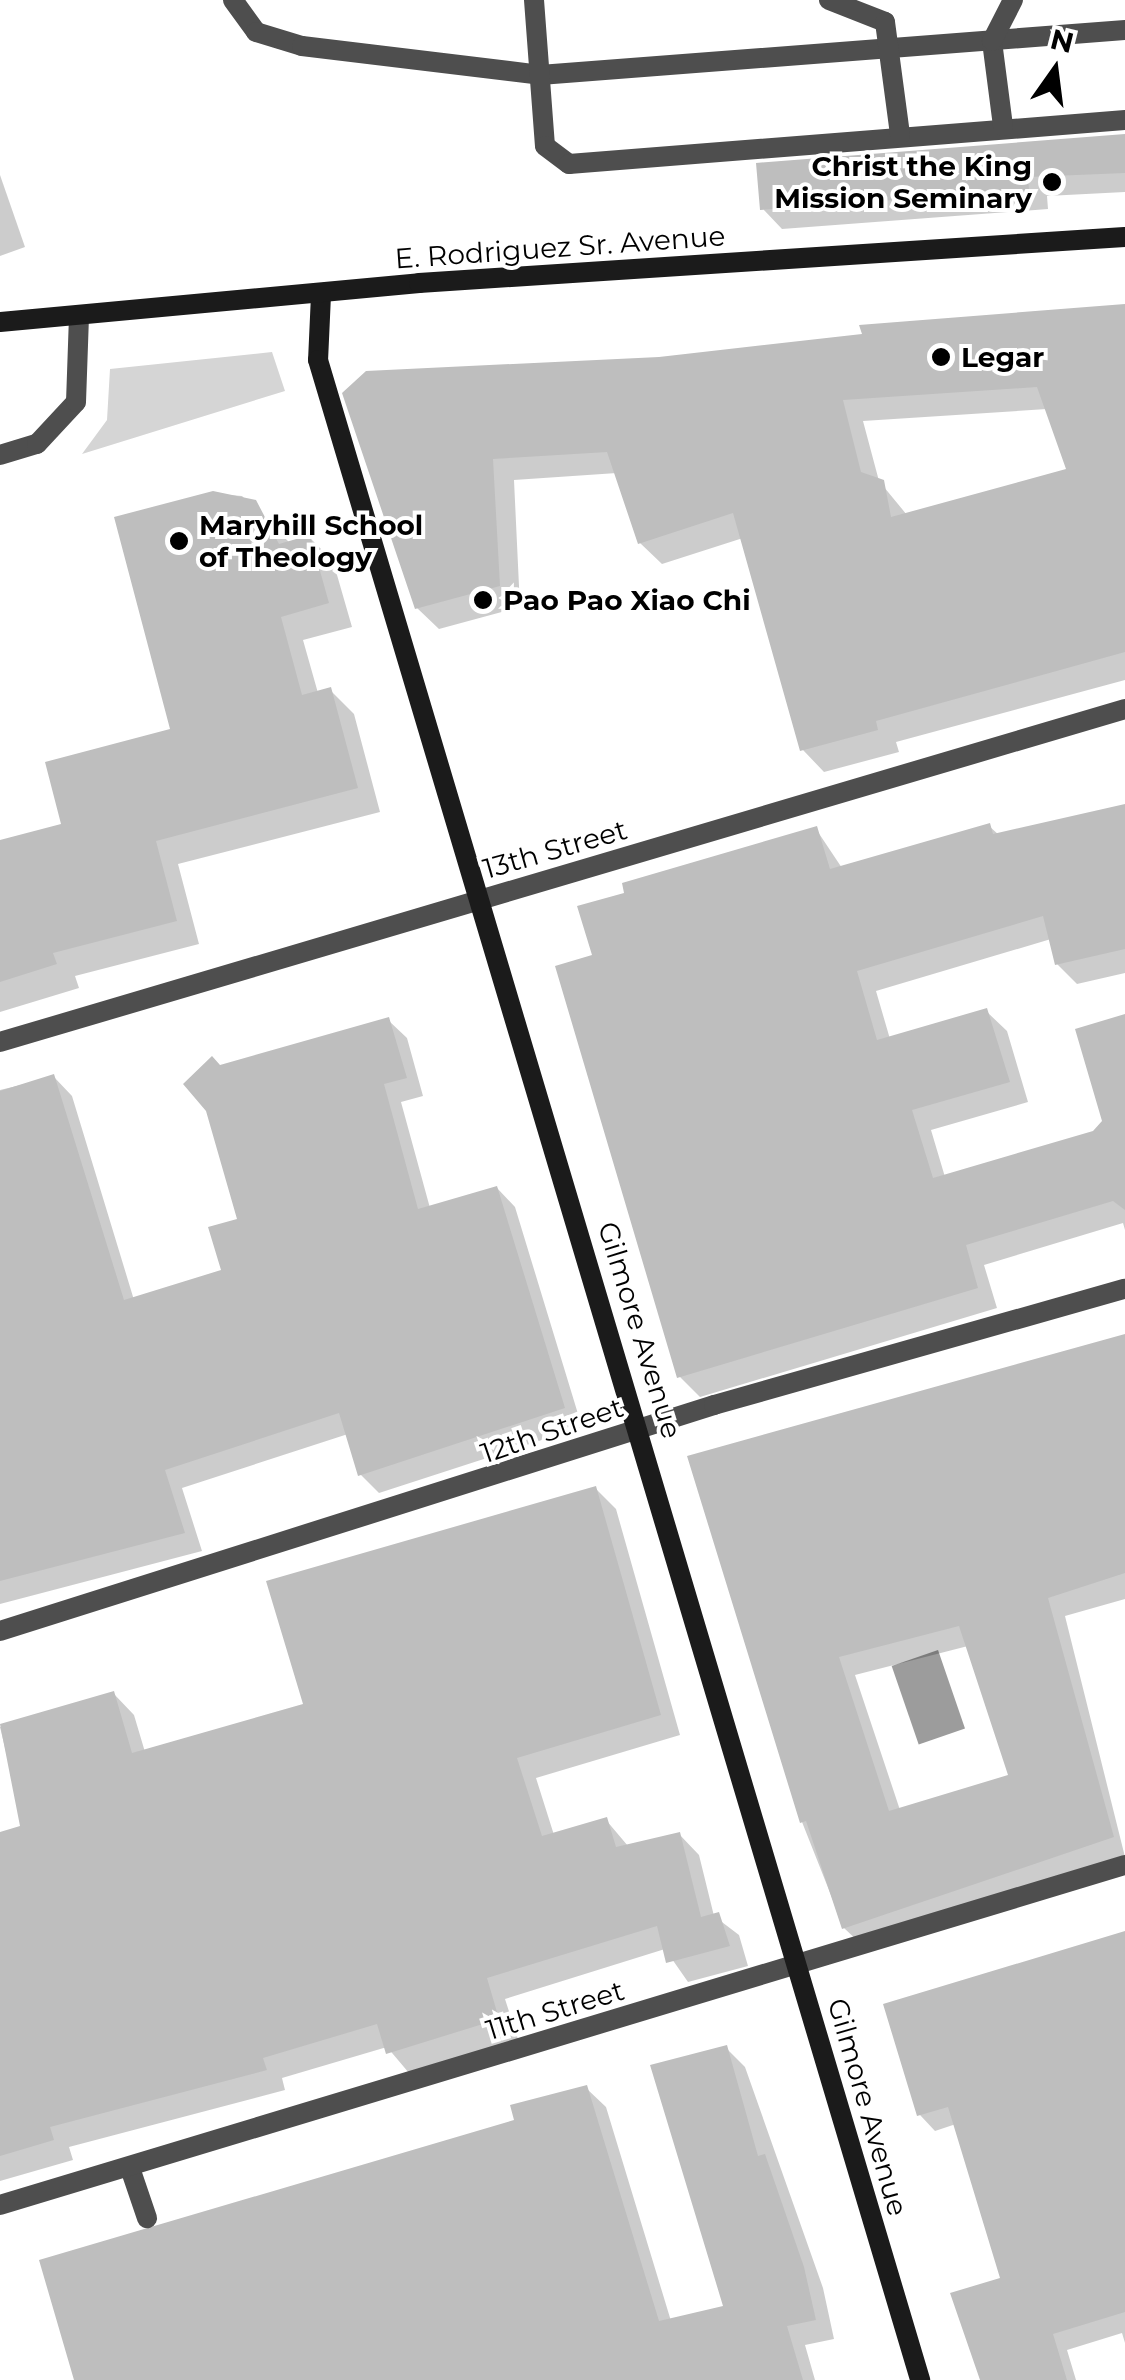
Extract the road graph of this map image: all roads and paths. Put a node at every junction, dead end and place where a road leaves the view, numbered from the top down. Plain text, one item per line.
1 (233, 0) edge
2 (534, 0) edge
3 (829, 0) edge
4 (1013, 0) edge
5 (1125, 30) edge
6 (992, 41) junction
7 (890, 48) junction
8 (540, 74) junction
9 (1125, 120) edge
10 (1003, 126) junction
11 (900, 135) junction
12 (1125, 237) edge
13 (321, 295) junction
14 (79, 316) junction
15 (0, 322) edge
16 (0, 455) edge
17 (1125, 710) edge
18 (478, 900) junction
19 (0, 1042) edge
20 (1125, 1288) edge
21 (642, 1428) junction
22 (0, 1631) edge
23 (1125, 1864) edge
24 (799, 1962) junction
25 (130, 2168) junction
26 (0, 2205) edge
27 (147, 2218) dead end
28 (920, 2380) edge

1 - 8 street
2 - 8 street
3 - 7 street
4 - 6 street
5 - 6 street
6 - 7 street
6 - 10 street
7 - 8 street
7 - 11 street
8 - 11 street
9 - 10 street
10 - 11 street
12 - 13 main road, E. Rodriguez Sr. Avenue
13 - 14 main road, E. Rodriguez Sr. Avenue
13 - 18 main road, Gilmore Avenue
14 - 15 main road, E. Rodriguez Sr. Avenue
14 - 16 street
17 - 18 street, 13th Street
18 - 19 street, 13th Street
18 - 21 main road, Gilmore Avenue
20 - 21 street, 12th Street
21 - 22 street, 12th Street
21 - 24 main road, Gilmore Avenue
23 - 24 street, 11th Street
24 - 25 street, 11th Street
24 - 28 main road, Gilmore Avenue
25 - 26 street, 11th Street
25 - 27 street

